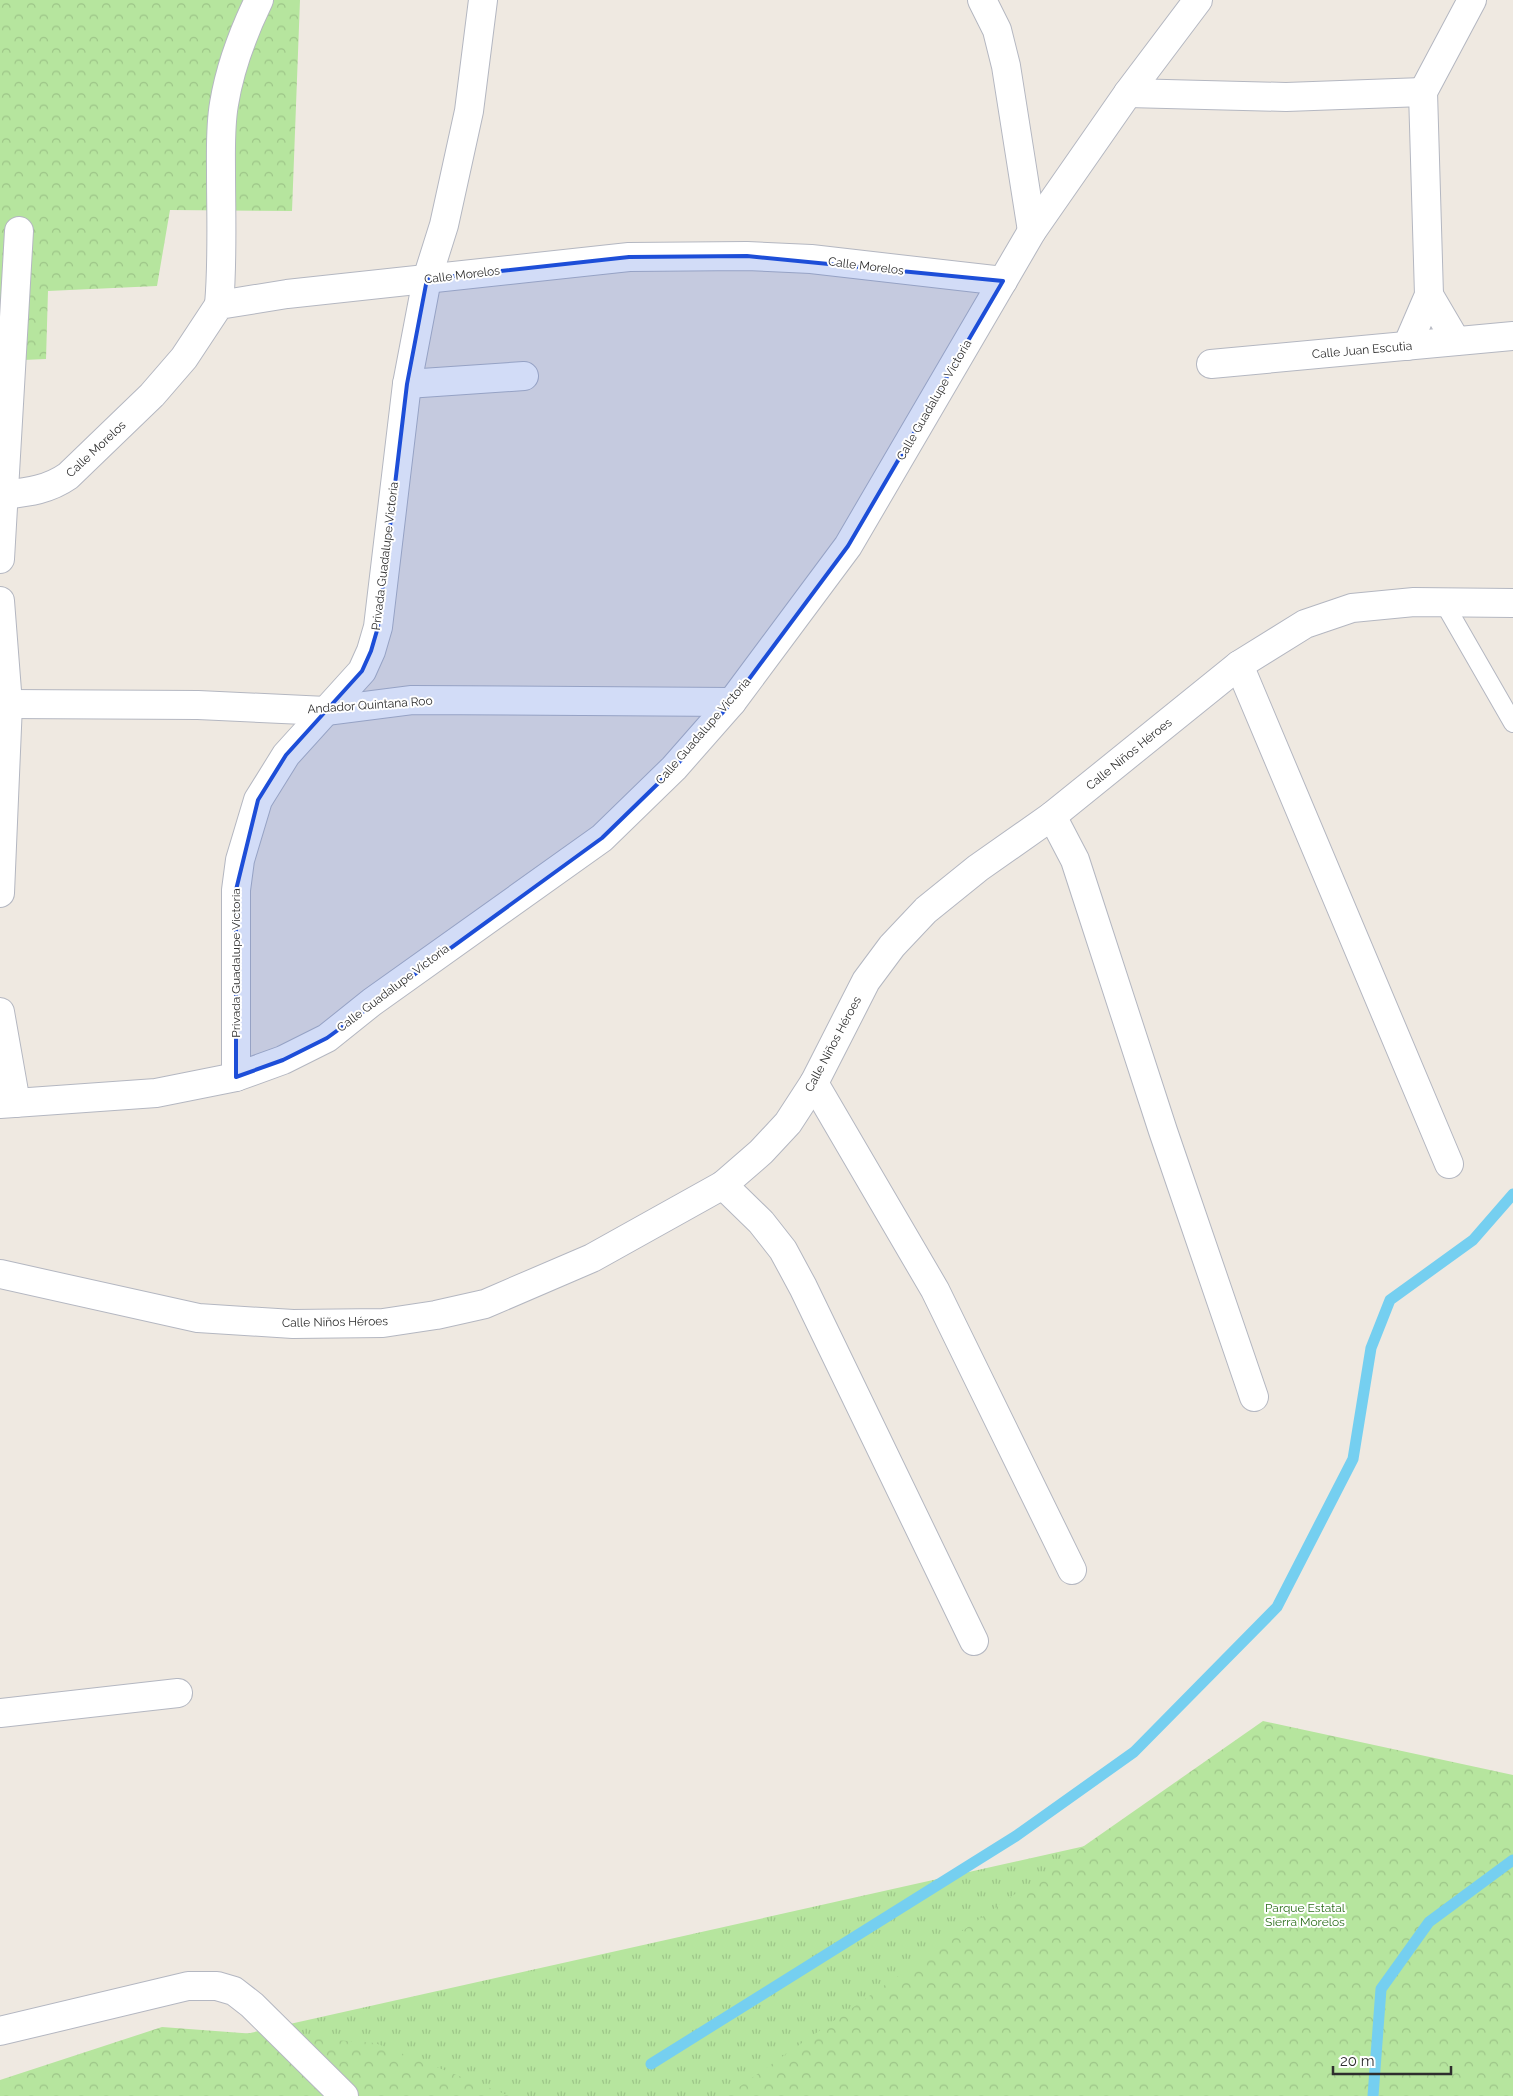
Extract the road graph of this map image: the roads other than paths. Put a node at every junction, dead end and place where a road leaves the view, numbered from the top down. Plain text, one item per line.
1 (259, 0) edge
2 (483, 0) edge
3 (982, 0) edge
4 (1198, 0) edge
5 (1472, 0) edge
6 (1423, 92) junction
7 (1128, 93) junction
8 (19, 231) dead end
9 (1032, 231) junction
10 (427, 279) junction
11 (1003, 281) junction
12 (1429, 295) junction
13 (219, 306) junction
14 (1513, 336) edge
15 (1456, 341) junction
16 (1407, 346) junction
17 (1211, 364) dead end
18 (524, 376) dead end
19 (407, 384) junction
20 (3, 495) junction
21 (0, 559) edge
22 (0, 601) edge
23 (1444, 603) junction
24 (1513, 603) edge
25 (1239, 665) junction
26 (732, 702) junction
27 (8, 704) junction
28 (326, 711) junction
29 (1513, 722) edge
30 (1052, 816) junction
31 (0, 893) edge
32 (0, 1012) edge
33 (236, 1077) junction
34 (814, 1083) junction
35 (8, 1104) edge
36 (1449, 1164) dead end
37 (724, 1185) junction
38 (0, 1274) edge
39 (1254, 1397) dead end
40 (1072, 1570) dead end
41 (974, 1641) dead end
42 (178, 1693) dead end
43 (0, 1713) edge
44 (0, 2031) edge
45 (344, 2096) edge

1 - 13 street
2 - 10 street, Privada Guadalupe Victoria
3 - 9 street
4 - 7 street, Calle Guadalupe Victoria
5 - 6 street
6 - 7 street
6 - 12 street
7 - 9 street, Calle Guadalupe Victoria
8 - 20 street
9 - 11 street, Calle Guadalupe Victoria
10 - 11 street, Calle Morelos
10 - 13 street, Calle Morelos
10 - 19 street, Privada Guadalupe Victoria
11 - 26 street, Calle Guadalupe Victoria
12 - 15 street
12 - 16 street
13 - 20 street, Calle Morelos
14 - 15 street, Calle Juan Escutia
15 - 16 street, Calle Juan Escutia
16 - 17 street, Calle Juan Escutia
18 - 19 street
19 - 28 street, Privada Guadalupe Victoria
20 - 21 street
22 - 27 street
23 - 24 street, Calle Niños Héroes
23 - 25 street, Calle Niños Héroes
23 - 29 lane
25 - 30 street, Calle Niños Héroes
25 - 36 street
26 - 28 street, Andador Quintana Roo
26 - 33 street, Calle Guadalupe Victoria
27 - 28 street, Andador Quintana Roo
27 - 31 street
28 - 33 street, Privada Guadalupe Victoria
30 - 34 street, Calle Niños Héroes
30 - 39 street
32 - 35 street
33 - 35 street, Calle Guadalupe Victoria
34 - 37 street, Calle Niños Héroes
34 - 40 street
37 - 38 street, Calle Niños Héroes
37 - 41 street
42 - 43 street
44 - 45 street

